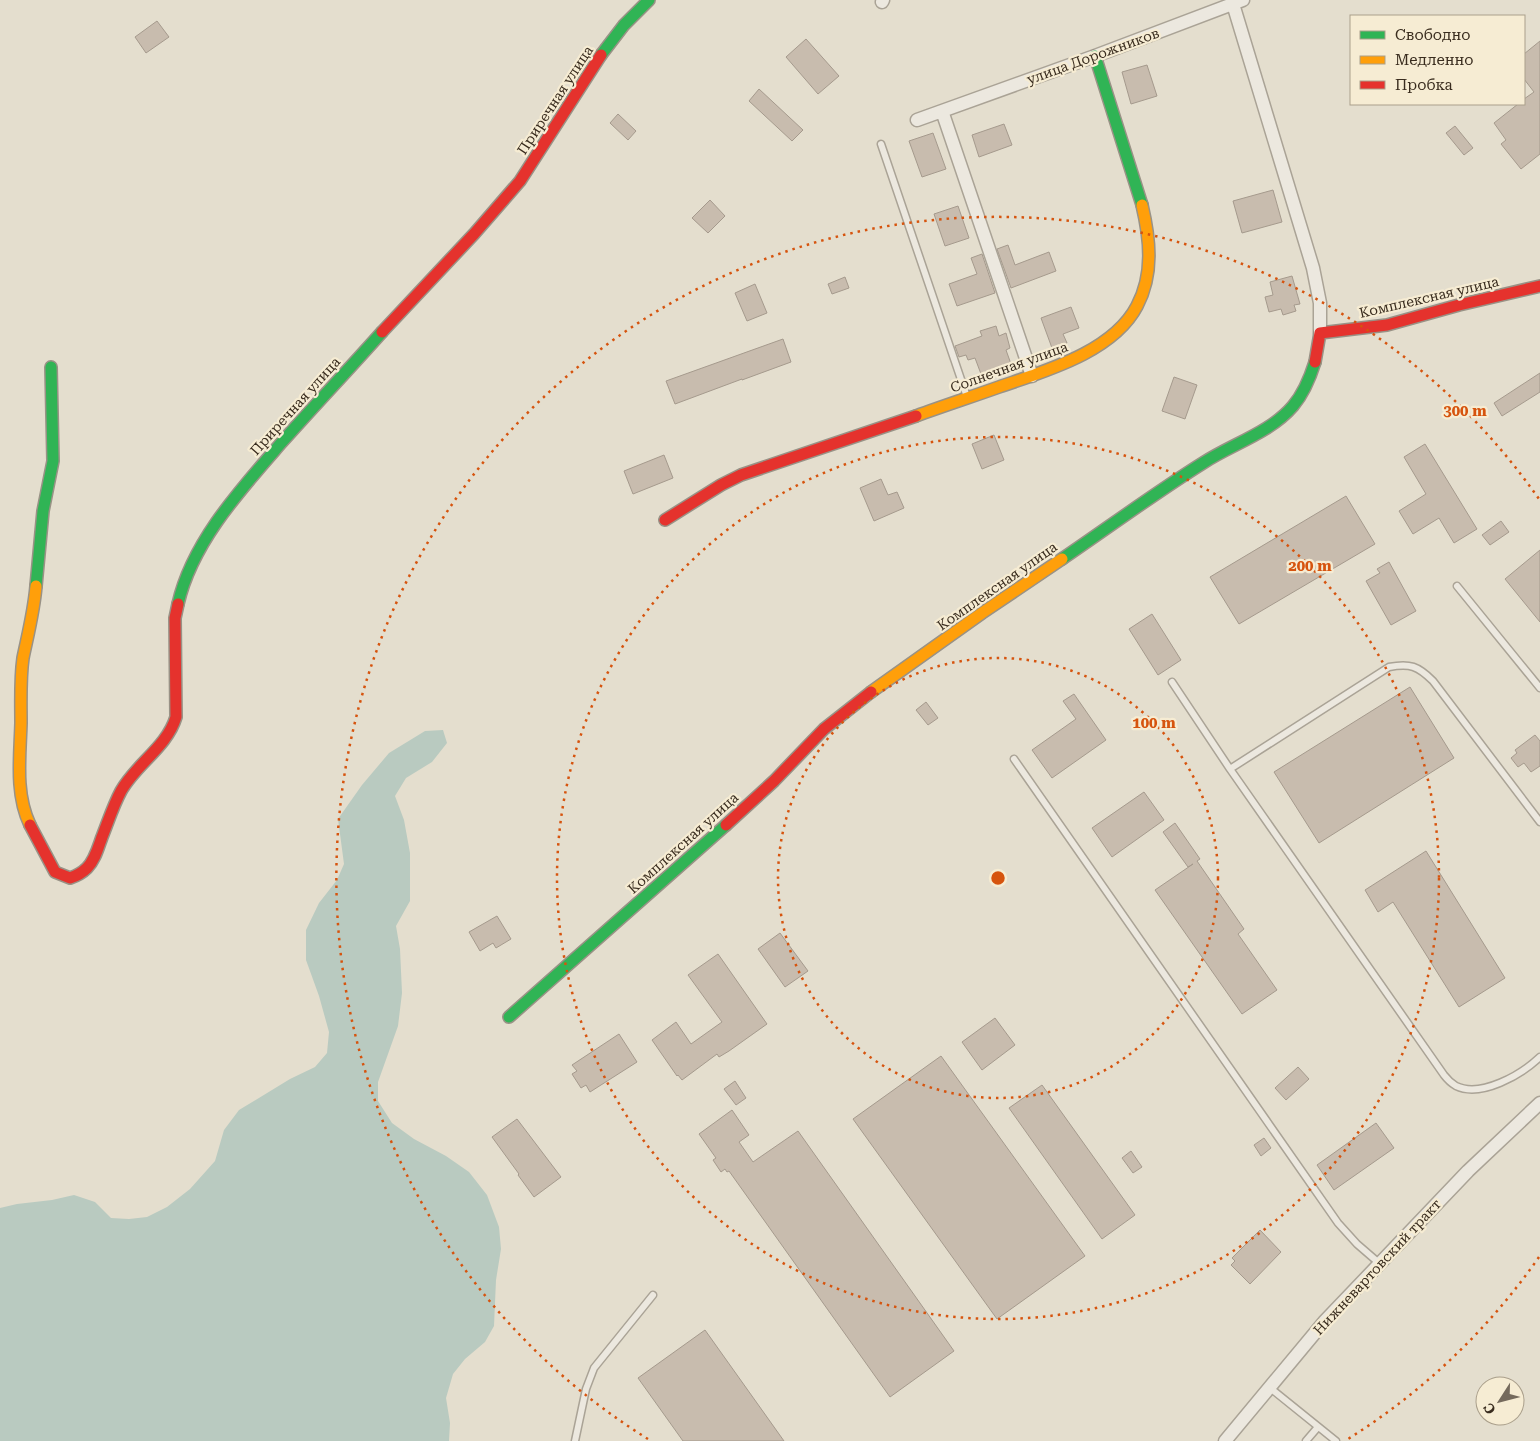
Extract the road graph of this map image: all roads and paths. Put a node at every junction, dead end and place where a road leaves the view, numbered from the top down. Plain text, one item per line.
1 (648, 0) edge
2 (1238, 2) edge
3 (1095, 56) junction
4 (942, 111) junction
5 (917, 120) dead end
6 (881, 144) dead end
7 (1540, 286) edge
8 (1320, 333) junction
9 (51, 367) dead end
10 (1032, 376) junction
11 (968, 398) junction
12 (665, 520) dead end
13 (1457, 586) dead end
14 (1172, 682) dead end
15 (1540, 688) edge
16 (1014, 759) dead end
17 (1230, 768) junction
18 (1540, 822) edge
19 (509, 1017) dead end
20 (1540, 1057) edge
21 (1540, 1103) edge
22 (1379, 1264) junction
23 (653, 1295) dead end
24 (1269, 1388) junction
25 (1318, 1426) junction
26 (575, 1441) edge
27 (1225, 1441) edge
28 (1306, 1441) edge
29 (1336, 1441) edge

1 - 9 street, Приречная улица
2 - 3 street, улица Дорожников
2 - 8 street
3 - 4 street, улица Дорожников
3 - 10 street, Солнечная улица
4 - 5 street, улица Дорожников
4 - 10 street
6 - 11 lane
7 - 8 street, Комплексная улица
8 - 19 street, Комплексная улица
10 - 11 street, Солнечная улица
11 - 12 street, Солнечная улица
13 - 15 lane
14 - 17 lane
16 - 22 lane
17 - 18 lane
17 - 20 lane
21 - 22 street, Нижневартовский тракт
22 - 24 street, Нижневартовский тракт
23 - 26 lane
24 - 25 lane
24 - 27 street, Нижневартовский тракт
25 - 28 lane
25 - 29 lane

